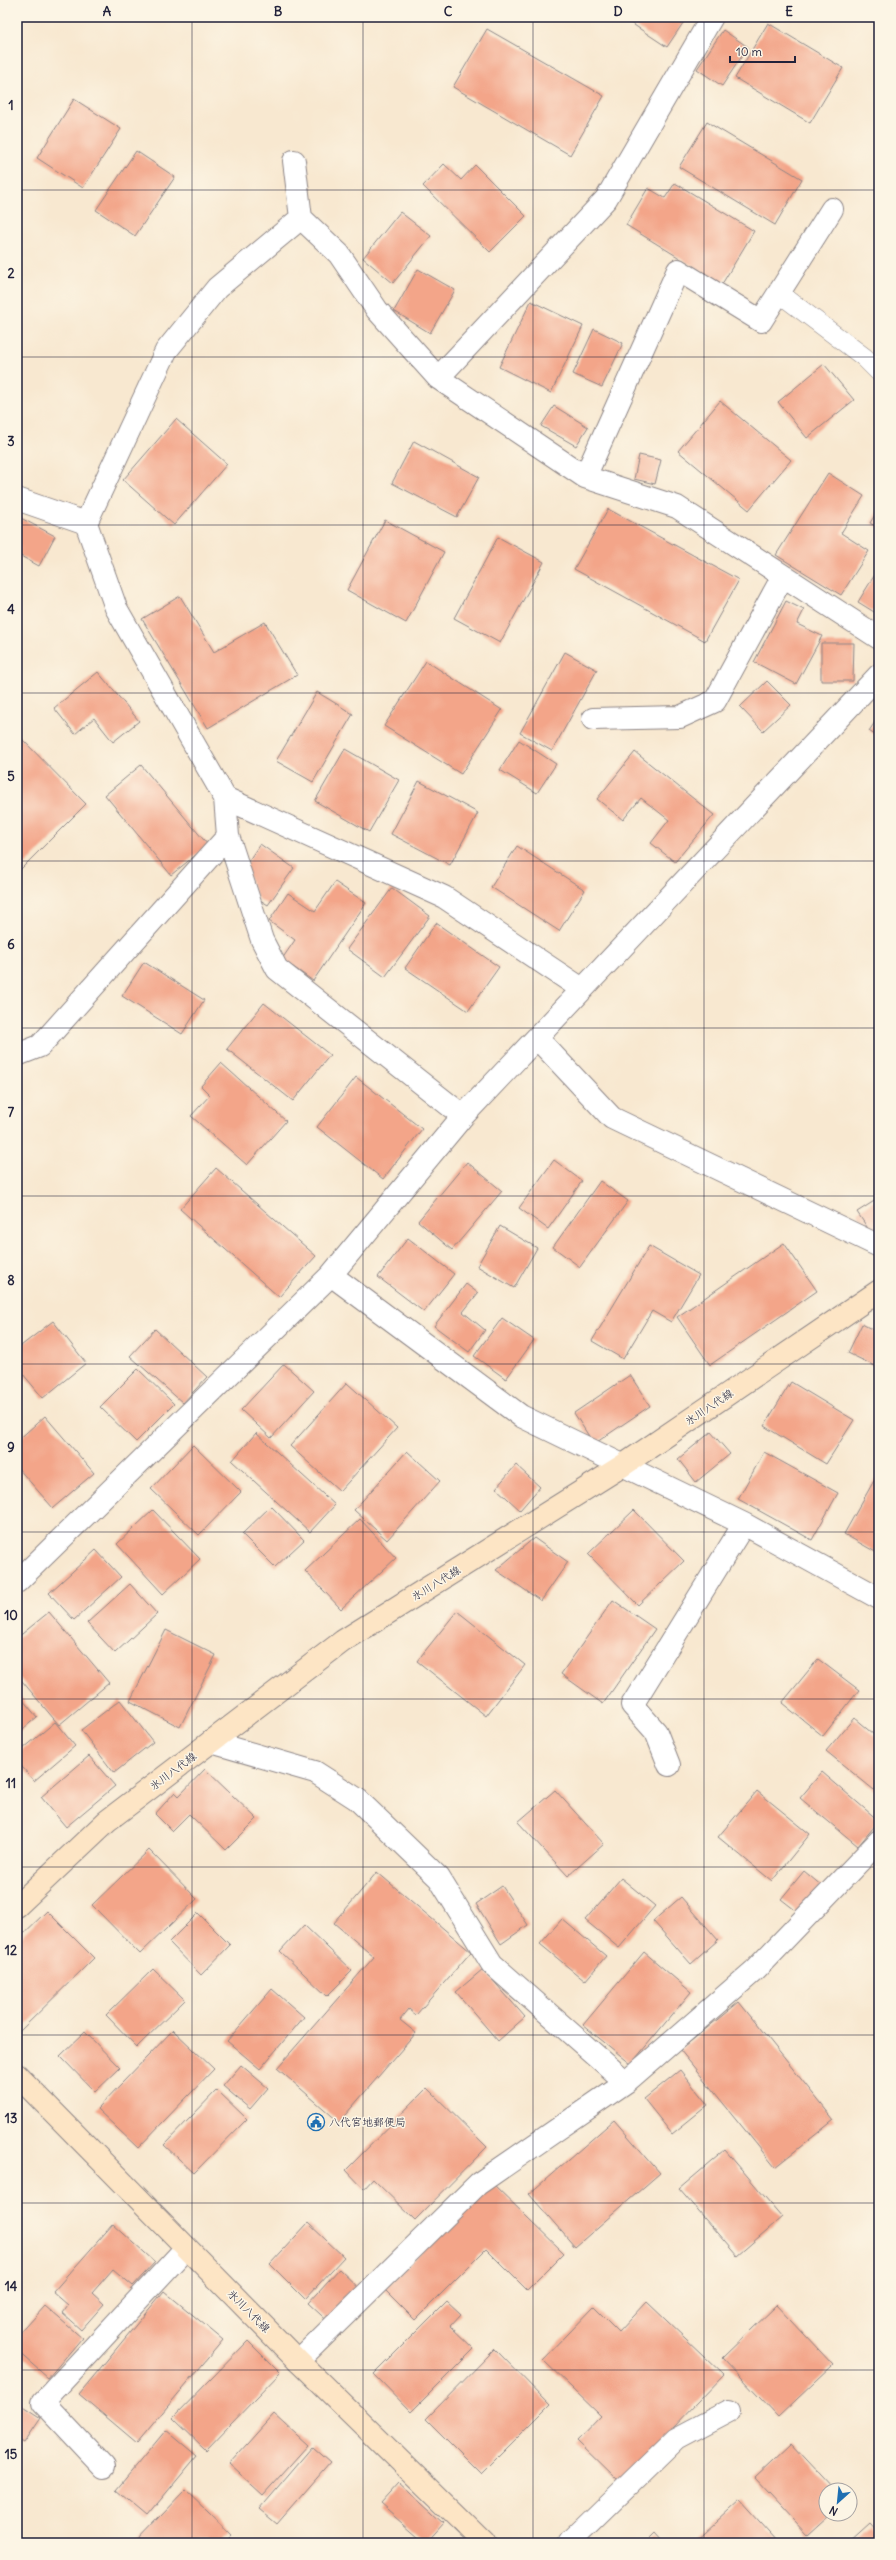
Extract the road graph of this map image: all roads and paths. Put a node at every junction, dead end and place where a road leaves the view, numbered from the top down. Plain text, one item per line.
1 (712, 17) edge
2 (294, 161) dead end
3 (832, 208) dead end
4 (301, 218) junction
5 (779, 293) junction
6 (879, 372) edge
7 (438, 378) junction
8 (584, 476) junction
9 (17, 499) edge
10 (86, 523) junction
11 (783, 576) junction
12 (879, 638) edge
13 (879, 675) edge
14 (593, 719) dead end
15 (225, 798) junction
16 (228, 836) junction
17 (582, 989) junction
18 (537, 1038) junction
19 (17, 1055) edge
20 (463, 1116) junction
21 (879, 1246) edge
22 (332, 1275) junction
23 (879, 1291) edge
24 (622, 1466) junction
25 (744, 1524) junction
26 (17, 1582) edge
27 (879, 1598) edge
28 (211, 1742) junction
29 (669, 1765) dead end
30 (879, 1841) edge
31 (17, 1906) edge
32 (17, 2075) edge
33 (626, 2082) junction
34 (186, 2248) junction
35 (298, 2361) junction
36 (729, 2411) dead end
37 (104, 2467) dead end
38 (484, 2543) edge
39 (569, 2543) edge

1 - 7 street
2 - 4 street
3 - 5 street
4 - 7 street
4 - 10 street
5 - 6 lane
5 - 8 street
7 - 8 street
8 - 11 street
9 - 10 street
10 - 15 street
11 - 12 street
11 - 14 street
13 - 17 street
15 - 16 street
15 - 17 street
16 - 19 street
16 - 20 street
17 - 18 street
18 - 20 street
18 - 21 street
20 - 22 street
22 - 24 street
22 - 26 street
23 - 24 main road, 氷川八代線
24 - 25 street
24 - 28 main road, 氷川八代線
25 - 27 street
25 - 29 street
28 - 31 main road, 氷川八代線
28 - 33 street
30 - 33 street
32 - 34 main road, 氷川八代線
33 - 35 street
34 - 35 main road, 氷川八代線
34 - 37 street
35 - 38 main road, 氷川八代線
36 - 39 street

